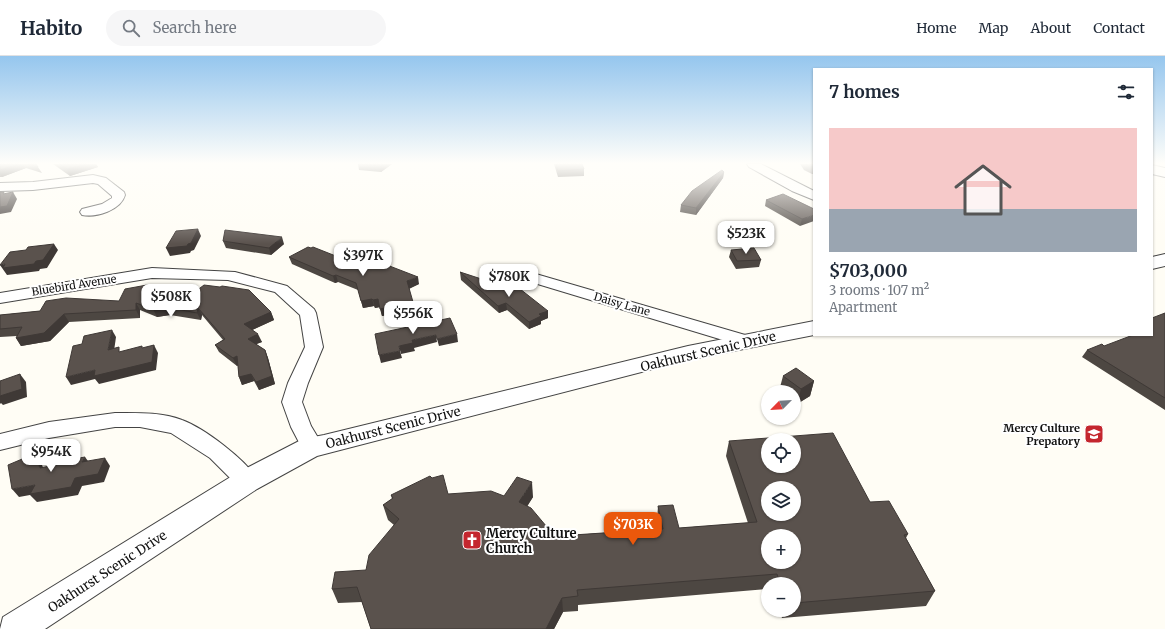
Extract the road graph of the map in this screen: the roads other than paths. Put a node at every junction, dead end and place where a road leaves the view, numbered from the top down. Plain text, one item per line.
1 (114, 191) edge
2 (802, 191) edge
3 (813, 196) edge
4 (87, 212) dead end
5 (1165, 260) edge
6 (1153, 263) edge
7 (497, 271) dead end
8 (0, 298) edge
9 (813, 328) edge
10 (746, 341) junction
11 (0, 442) edge
12 (312, 446) junction
13 (247, 481) junction
14 (15, 629) edge

1 - 4 street
2 - 3 street
5 - 6 street
7 - 10 street, Daisy Lane
8 - 12 street, Bluebird Avenue
9 - 10 street, Oakhurst Scenic Drive
10 - 12 street, Oakhurst Scenic Drive
11 - 13 street
12 - 13 street, Oakhurst Scenic Drive
13 - 14 street, Oakhurst Scenic Drive

